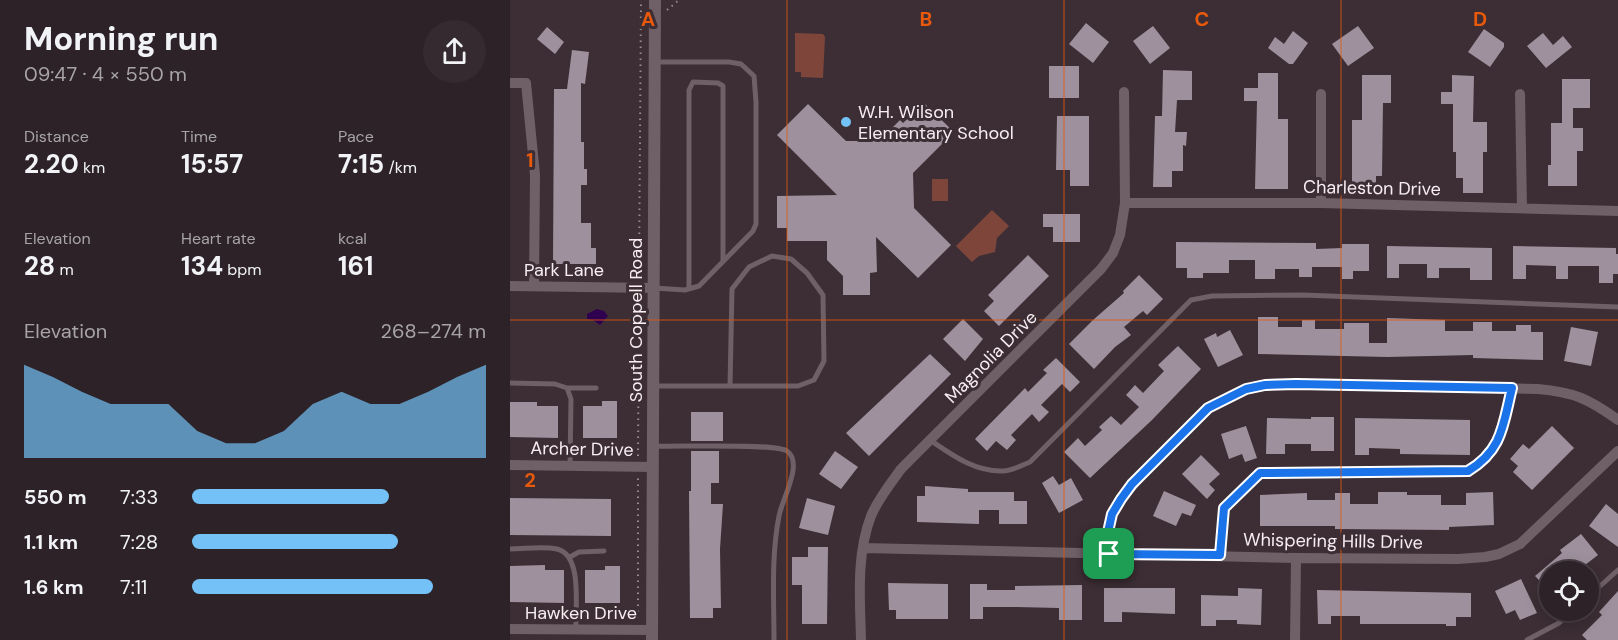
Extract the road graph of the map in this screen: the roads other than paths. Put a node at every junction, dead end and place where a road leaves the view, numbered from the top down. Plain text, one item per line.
1 (655, 0) edge
2 (655, 62) junction
3 (510, 83) edge
4 (1124, 92) dead end
5 (1321, 94) dead end
6 (1520, 94) dead end
7 (1125, 203) junction
8 (1321, 203) junction
9 (1522, 208) junction
10 (1618, 211) edge
11 (723, 261) junction
12 (510, 286) edge
13 (534, 286) junction
14 (654, 288) junction
15 (689, 288) junction
16 (1618, 307) edge
17 (510, 382) edge
18 (653, 386) junction
19 (730, 386) junction
20 (567, 388) junction
21 (596, 388) dead end
22 (1512, 388) junction
23 (1618, 420) edge
24 (930, 440) junction
25 (653, 446) junction
26 (1618, 451) edge
27 (510, 465) edge
28 (570, 465) junction
29 (653, 467) junction
30 (863, 548) junction
31 (510, 549) edge
32 (604, 551) dead end
33 (1109, 554) junction
34 (1220, 555) junction
35 (570, 557) junction
36 (1296, 558) junction
37 (1618, 570) edge
38 (1599, 587) edge
39 (1561, 621) edge
40 (510, 629) edge
41 (576, 629) junction
42 (556, 634) edge
43 (652, 635) edge
44 (774, 640) edge
45 (861, 640) edge
46 (1295, 640) edge
47 (1527, 640) edge

1 - 2 street, South Coppell Road
2 - 11 lane
2 - 14 street, South Coppell Road
3 - 13 street
4 - 7 street, Magnolia Drive
5 - 8 street
6 - 9 street
7 - 8 street, Charleston Drive
7 - 24 street, Magnolia Drive
8 - 9 street, Charleston Drive
9 - 10 street, Charleston Drive
11 - 15 lane
11 - 15 lane
12 - 13 street, Park Lane
13 - 14 street, Park Lane
14 - 15 lane
14 - 18 street, South Coppell Road
16 - 24 lane
17 - 20 lane
18 - 19 lane
18 - 25 street, South Coppell Road
19 - 19 lane
20 - 21 lane
20 - 28 lane
22 - 23 street
22 - 33 street
22 - 34 lane
24 - 30 street, Magnolia Drive
25 - 29 street, South Coppell Road
25 - 44 lane
26 - 36 street, Whispering Hills Drive
27 - 28 street, Archer Drive
28 - 29 street, Archer Drive
29 - 43 street, South Coppell Road
30 - 33 street, Whispering Hills Drive
30 - 45 street, Magnolia Drive
31 - 35 lane
32 - 35 lane
33 - 34 street, Whispering Hills Drive
34 - 36 street, Whispering Hills Drive
35 - 41 lane
36 - 46 street
37 - 38 lane
39 - 47 lane
40 - 42 street, Hawken Drive
41 - 42 street, Hawken Drive
41 - 43 street, Hawken Drive

